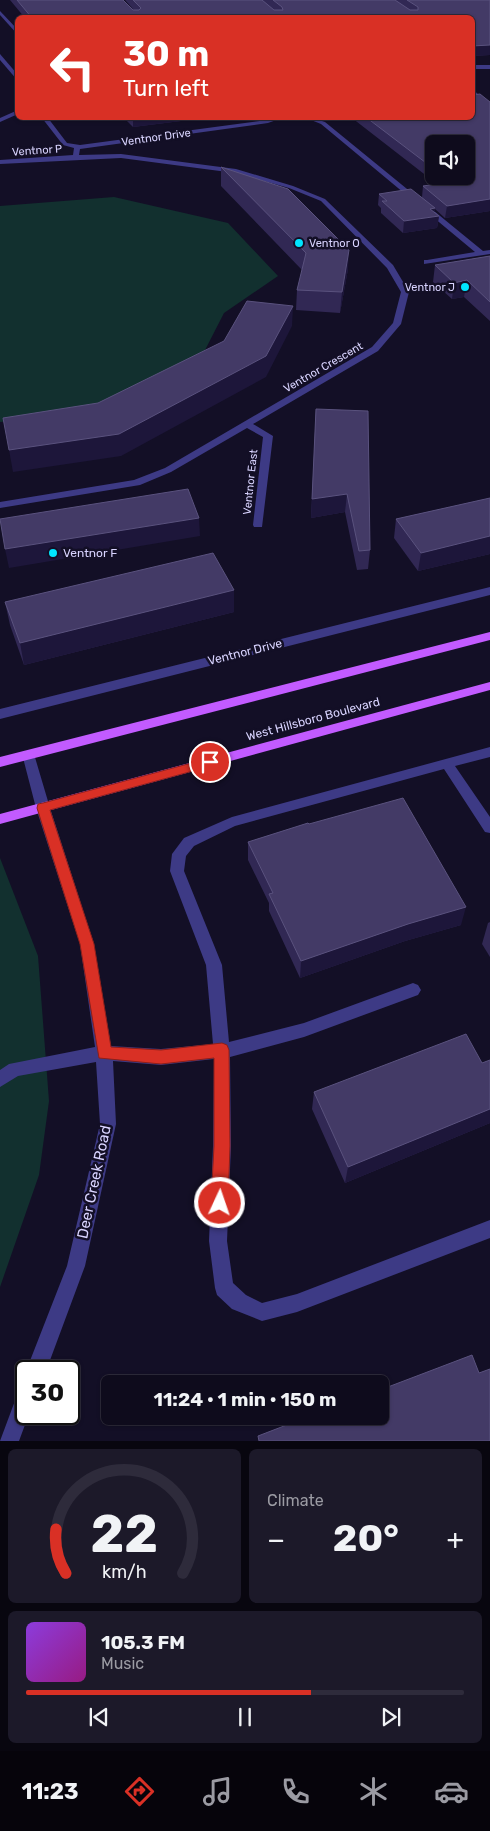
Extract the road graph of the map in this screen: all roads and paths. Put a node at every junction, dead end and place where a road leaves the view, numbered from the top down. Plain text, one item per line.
1 (0, 12) edge
2 (15, 30) edge
3 (0, 56) edge
4 (475, 67) edge
5 (490, 67) edge
6 (15, 74) edge
7 (475, 96) edge
8 (490, 110) edge
9 (15, 113) edge
10 (0, 120) edge
11 (47, 120) edge
12 (272, 120) edge
13 (314, 120) edge
14 (77, 147) junction
15 (76, 157) junction
16 (0, 162) edge
17 (490, 252) edge
18 (481, 253) junction
19 (427, 262) dead end
20 (248, 425) junction
21 (0, 505) edge
22 (258, 525) dead end
23 (490, 591) edge
24 (490, 636) edge
25 (490, 686) edge
26 (0, 714) edge
27 (490, 752) edge
28 (28, 754) junction
29 (0, 762) edge
30 (447, 764) junction
31 (43, 808) junction
32 (0, 819) edge
33 (490, 828) edge
34 (413, 990) dead end
35 (222, 1050) junction
36 (104, 1053) junction
37 (7, 1071) edge
38 (0, 1080) edge
39 (490, 1229) edge
40 (40, 1360) edge
41 (16, 1425) edge
42 (10, 1441) edge

1 - 2 street
3 - 6 street
4 - 5 street
7 - 8 street
9 - 10 street
11 - 14 street
12 - 14 street, Ventnor Drive
13 - 18 street
14 - 15 street
15 - 16 street, Ventnor P
15 - 20 street, Ventnor Crescent
17 - 18 street
18 - 19 street
20 - 21 street, Ventnor Crescent
20 - 22 street, Ventnor East
23 - 26 street, Ventnor Drive
24 - 28 main road
25 - 31 main road, West Hillsboro Boulevard
27 - 30 street
28 - 29 main road
28 - 31 street, Deer Creek Road
30 - 33 street
30 - 35 street
31 - 32 main road, West Hillsboro Boulevard
31 - 36 street, Deer Creek Road
34 - 35 street
35 - 36 street
35 - 39 street
36 - 37 street
36 - 40 street, Deer Creek Road
37 - 38 street
41 - 42 street

